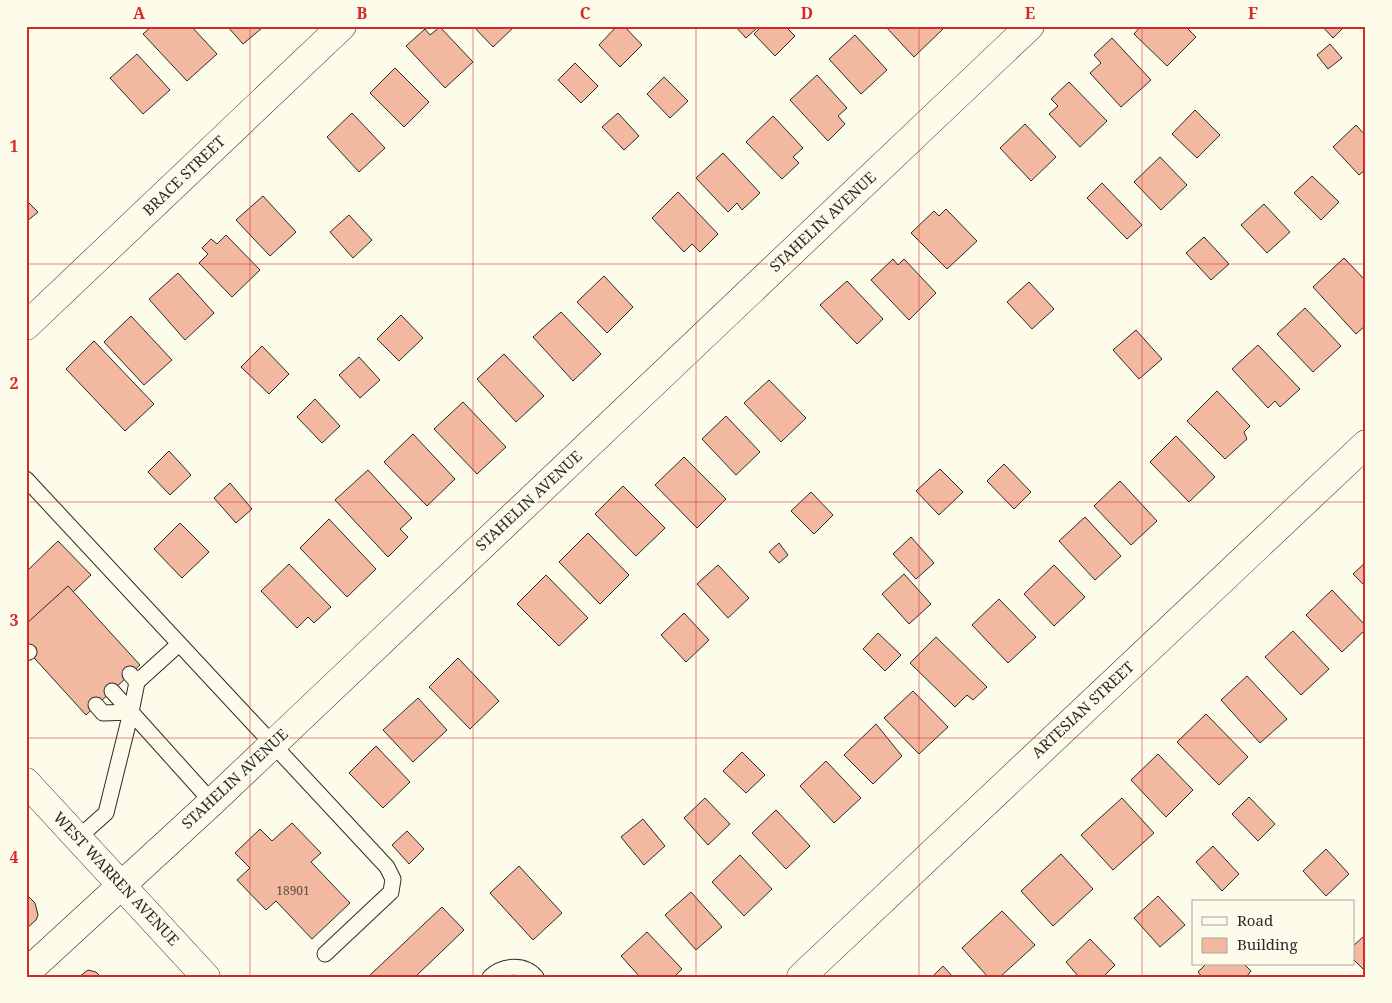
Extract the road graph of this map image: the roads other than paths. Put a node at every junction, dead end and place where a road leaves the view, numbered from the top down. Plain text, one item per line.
1 (342, 26) edge
2 (1030, 26) edge
3 (26, 326) edge
4 (1366, 444) edge
5 (26, 479) edge
6 (179, 644) junction
7 (112, 691) dead end
8 (96, 705) dead end
9 (131, 712) junction
10 (272, 744) junction
11 (26, 782) edge
12 (212, 802) junction
13 (78, 838) junction
14 (121, 885) junction
15 (325, 954) dead end
16 (26, 973) edge
17 (206, 977) edge
18 (490, 977) edge
19 (536, 977) edge
20 (801, 977) edge

1 - 3 street, BRACE STREET
2 - 10 street, STAHELIN AVENUE
4 - 20 street, ARTESIAN STREET
5 - 6 lane
6 - 9 lane
6 - 10 lane
7 - 9 lane
8 - 9 lane
9 - 12 lane
9 - 13 lane
10 - 12 street, STAHELIN AVENUE
10 - 15 lane
11 - 13 street, WEST WARREN AVENUE
12 - 14 street, STAHELIN AVENUE
13 - 14 street, WEST WARREN AVENUE
14 - 16 street, STAHELIN AVENUE
14 - 17 street, WEST WARREN AVENUE
18 - 19 lane

